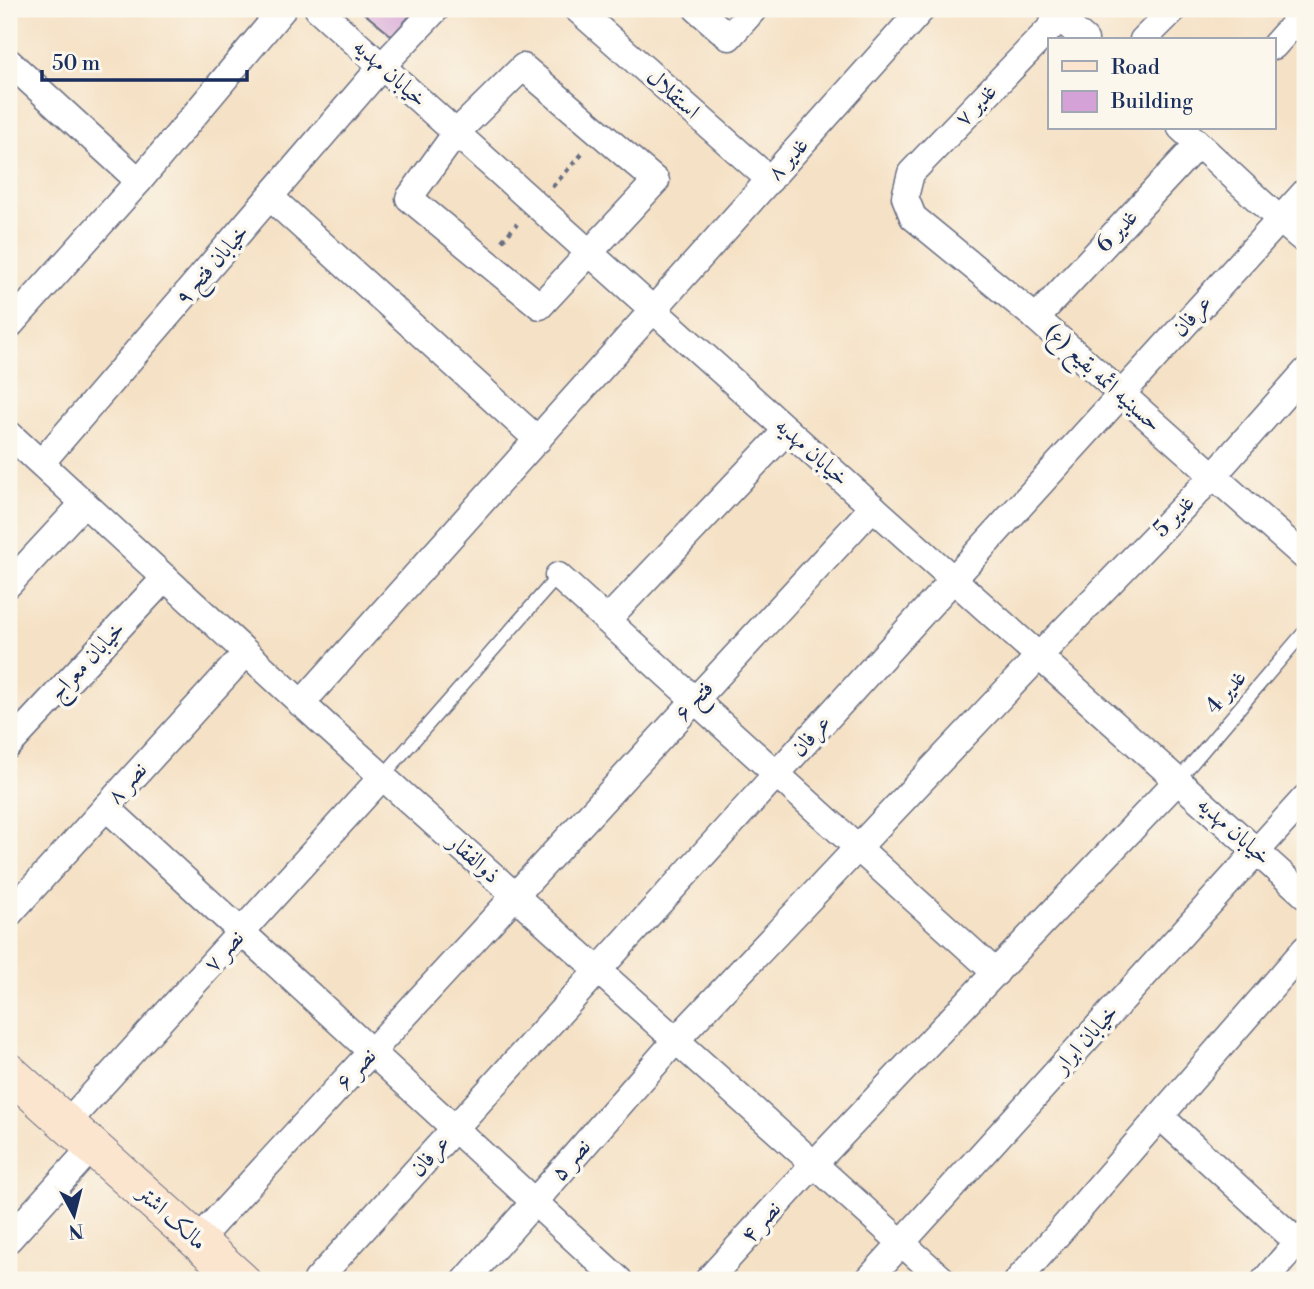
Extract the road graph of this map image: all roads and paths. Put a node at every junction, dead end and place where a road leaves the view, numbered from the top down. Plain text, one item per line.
1 (283, 9) edge
2 (318, 9) edge
3 (436, 9) edge
4 (577, 9) edge
5 (697, 9) edge
6 (754, 9) edge
7 (922, 9) edge
8 (1174, 9) edge
9 (1055, 13) edge
10 (1291, 15) edge
11 (1083, 38) edge
12 (1145, 38) edge
13 (1276, 42) edge
14 (9, 62) edge
15 (382, 66) junction
16 (456, 133) junction
17 (1189, 136) edge
18 (770, 180) junction
19 (139, 181) junction
20 (1305, 192) edge
21 (270, 197) junction
22 (905, 197) joint
23 (1280, 220) junction
24 (1305, 241) edge
25 (590, 253) junction
26 (654, 310) junction
27 (1036, 318) junction
28 (9, 326) edge
29 (1305, 372) edge
30 (1121, 394) junction
31 (787, 429) junction
32 (9, 433) edge
33 (538, 440) junction
34 (41, 463) junction
35 (1213, 476) junction
36 (84, 503) junction
37 (873, 507) junction
38 (1305, 557) edge
39 (558, 576) joint
40 (165, 578) junction
41 (954, 579) junction
42 (9, 584) edge
43 (607, 621) junction
44 (1305, 632) edge
45 (246, 653) junction
46 (1039, 656) junction
47 (695, 700) junction
48 (301, 704) junction
49 (9, 745) edge
50 (777, 774) junction
51 (382, 777) junction
52 (1178, 780) junction
53 (1305, 798) edge
54 (106, 807) junction
55 (857, 847) junction
56 (1257, 852) junction
57 (1305, 895) edge
58 (515, 896) junction
59 (9, 914) edge
60 (241, 932) junction
61 (1305, 949) edge
62 (598, 971) junction
63 (996, 973) junction
64 (676, 1040) junction
65 (371, 1052) junction
66 (9, 1073) edge
67 (1160, 1116) junction
68 (455, 1129) junction
69 (79, 1136) junction
70 (814, 1164) junction
71 (534, 1202) junction
72 (9, 1239) edge
73 (197, 1241) junction
74 (1303, 1242) edge
75 (902, 1243) junction
76 (241, 1280) edge
77 (317, 1280) edge
78 (467, 1280) edge
79 (619, 1280) edge
80 (708, 1280) edge
81 (868, 1280) edge
82 (943, 1280) edge
83 (1018, 1280) edge
84 (1265, 1280) edge

1 - 19 street
2 - 15 street, خیابان مهدیه
3 - 15 street, خیابان فتح ۹
4 - 18 street, استقلال
5 - 6 street
7 - 18 street, غدیر ۸
8 - 12 street
9 - 11 street
9 - 22 street, غدیر ۷
10 - 13 street
14 - 19 street
15 - 16 street, خیابان مهدیه
15 - 21 street, خیابان فتح ۹
16 - 25 street, خیابان مهدیه
16 - 25 street
16 - 25 street
17 - 23 street
17 - 27 street, غدیر 6
18 - 26 street, غدیر ۸
19 - 28 street
20 - 23 street, عرفان
21 - 33 street
21 - 34 street, خیابان فتح ۹
22 - 27 street, حسینیه ائمه بقیع (ع)
23 - 24 street
23 - 30 street, عرفان
25 - 26 street, خیابان مهدیه
26 - 31 street, خیابان مهدیه
26 - 33 street, غدیر ۸
27 - 30 street, حسینیه ائمه بقیع (ع)
29 - 35 street, غدیر 5
30 - 35 street, حسینیه ائمه بقیع (ع)
30 - 41 street, عرفان
31 - 37 street, خیابان مهدیه
31 - 43 street
32 - 34 street, ذوالفقار
33 - 48 street, غدیر ۸
34 - 36 street, ذوالفقار
35 - 38 street, حسینیه ائمه بقیع (ع)
35 - 46 street, غدیر 5
36 - 40 street, ذوالفقار
36 - 42 street
37 - 41 street, خیابان مهدیه
37 - 47 street, فتح ۶
39 - 43 street
39 - 51 lane
40 - 45 street, ذوالفقار
40 - 49 street, خیابان معراج
41 - 46 street, خیابان مهدیه
41 - 50 street, عرفان
43 - 47 street
44 - 52 lane, غدیر 4
45 - 48 street, ذوالفقار
45 - 54 street, نصر ۸
46 - 52 street, خیابان مهدیه
46 - 55 street, غدیر 5
47 - 50 street
47 - 58 street, فتح ۶
48 - 51 street, ذوالفقار
50 - 55 street
50 - 62 street, عرفان
51 - 58 street, ذوالفقار
51 - 60 street, نصر ۷
52 - 56 street, خیابان مهدیه
52 - 63 street, نصر ۴
53 - 56 street, خیابان ابرار
54 - 59 street, نصر ۸
54 - 60 street
55 - 63 street
55 - 64 street, نصر ۵
56 - 57 street, خیابان مهدیه
56 - 75 street, خیابان ابرار
58 - 62 street, ذوالفقار
58 - 65 street, نصر ۶
60 - 65 street
60 - 69 street, نصر ۷
61 - 67 street
62 - 64 street, ذوالفقار
62 - 68 street, عرفان
63 - 70 street, نصر ۴
64 - 70 street, ذوالفقار
64 - 71 street, نصر ۵
65 - 68 street
65 - 73 street, نصر ۶
66 - 69 street, مالک اشتر
67 - 74 street
67 - 83 street
68 - 71 street
68 - 77 street, عرفان
69 - 72 street, نصر ۷
69 - 73 street, مالک اشتر
70 - 75 street, ذوالفقار
70 - 80 street, نصر ۴
71 - 78 street, نصر ۵
71 - 79 street
73 - 76 street, مالک اشتر
74 - 84 street
75 - 81 street, خیابان ابرار
75 - 82 street, ذوالفقار

